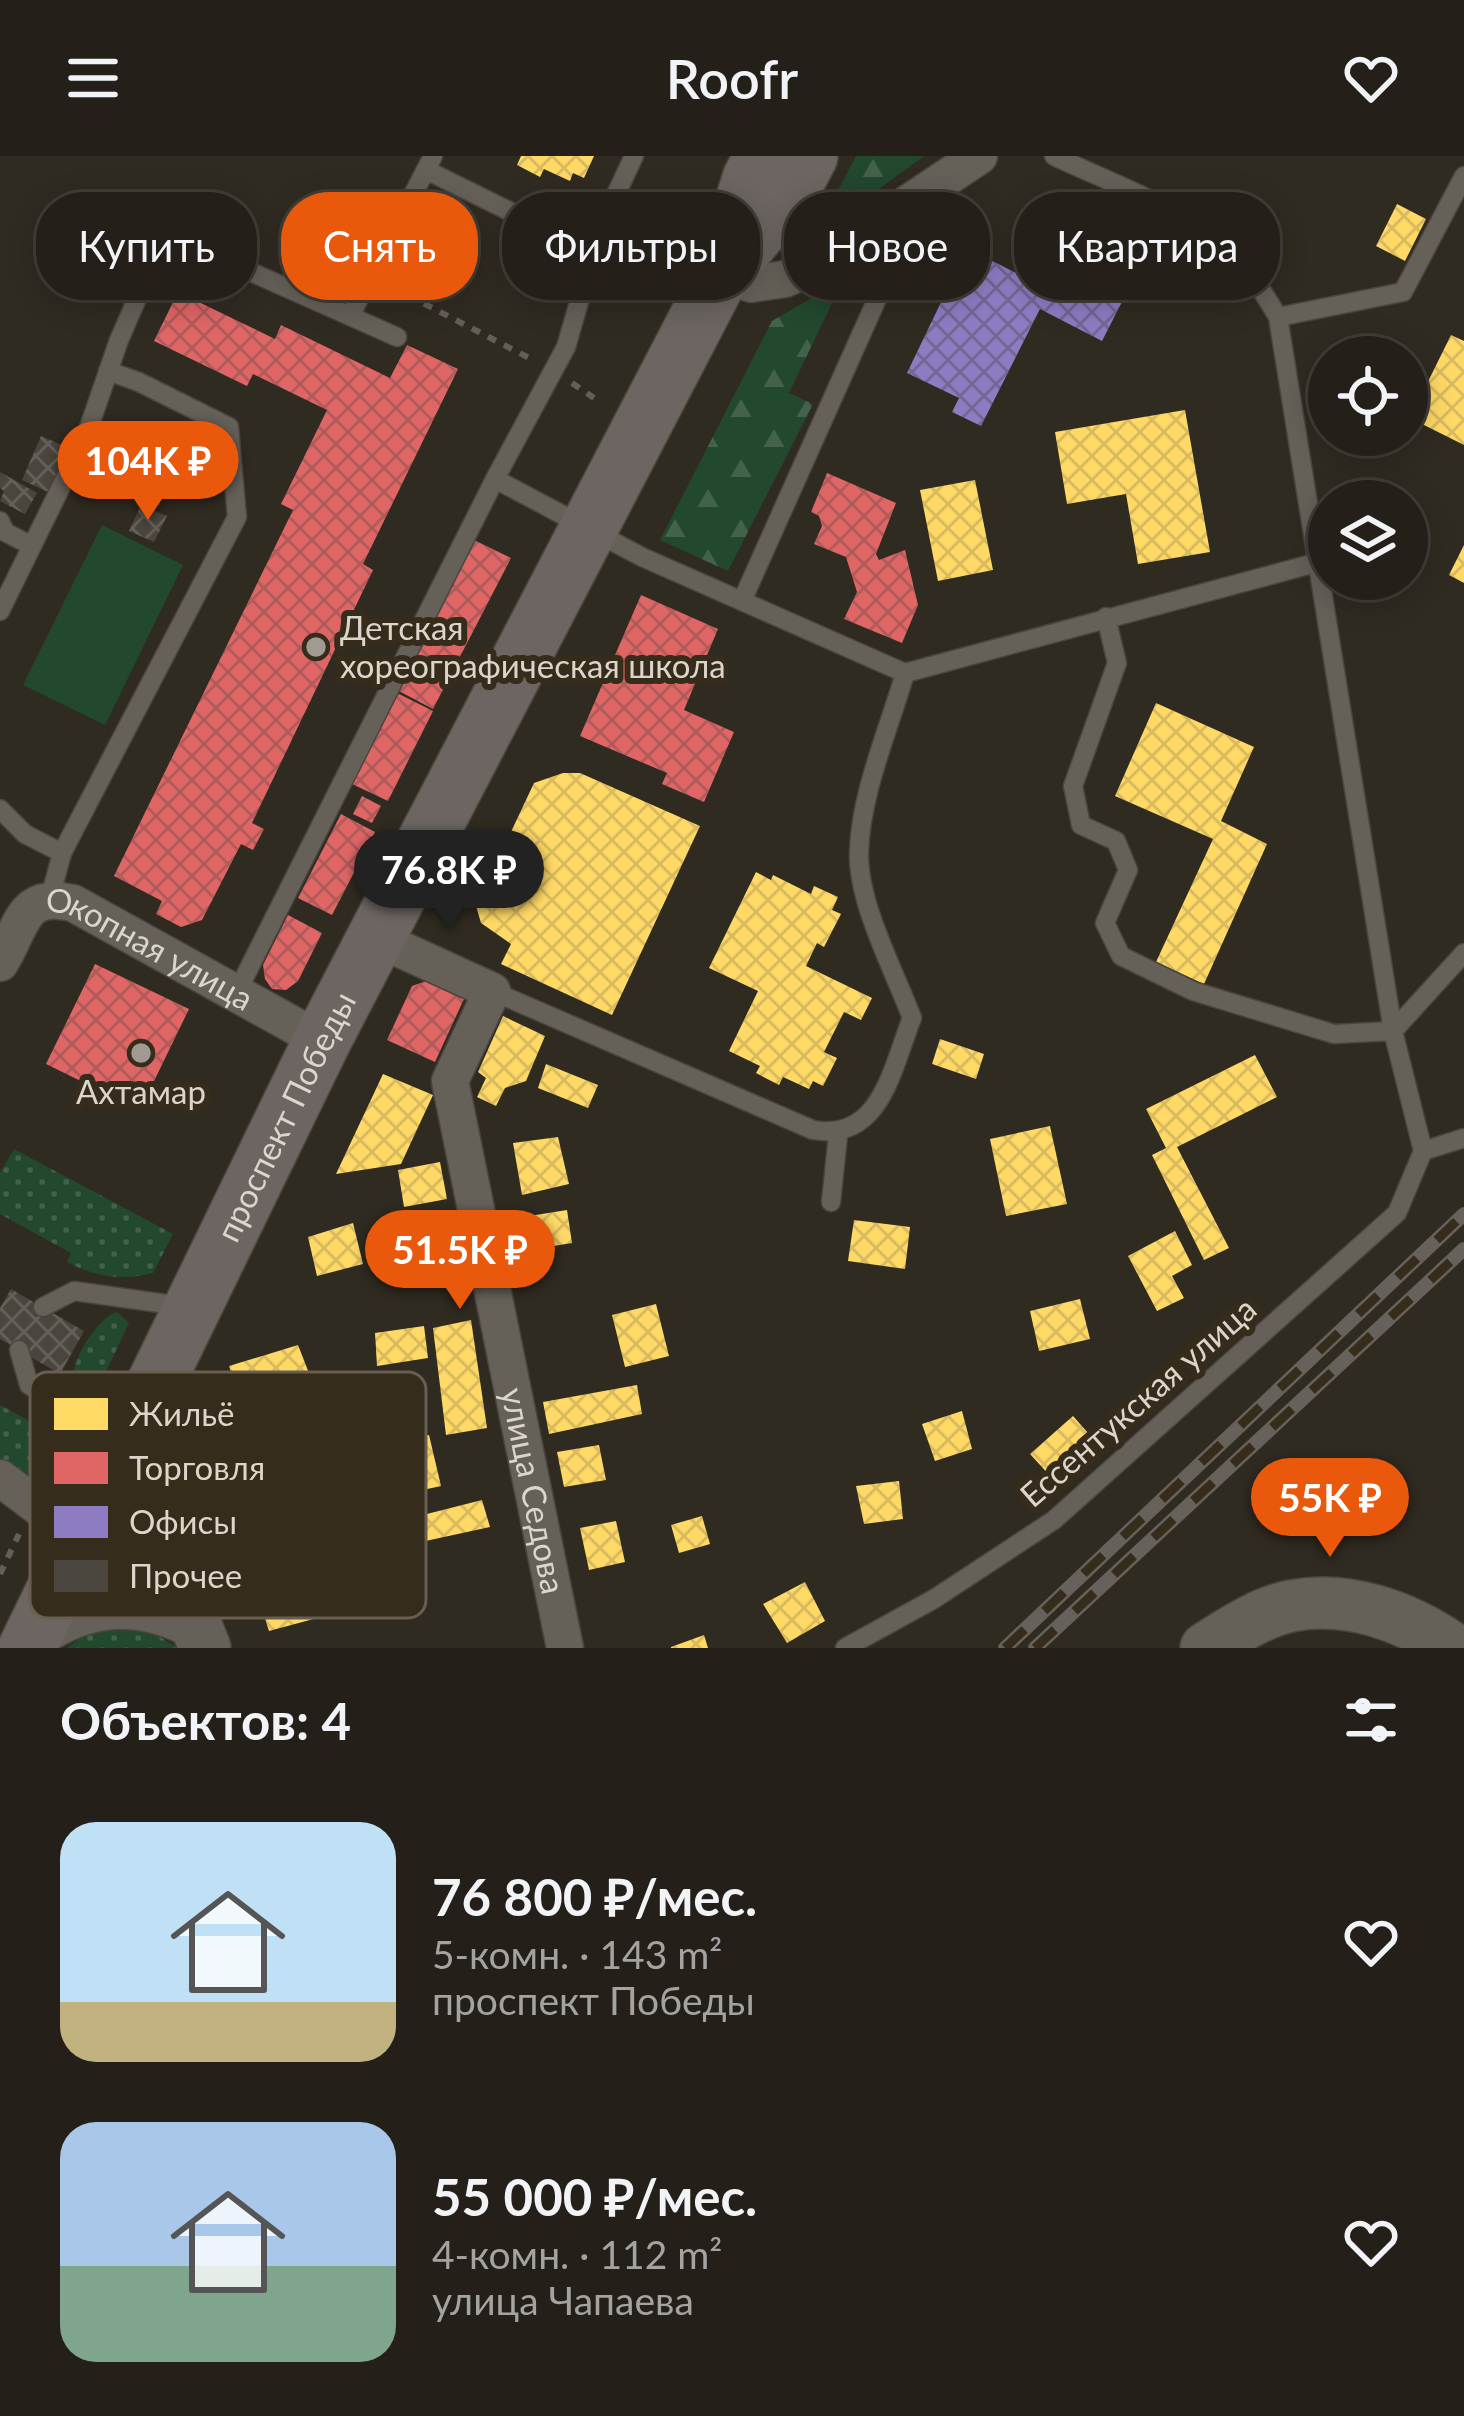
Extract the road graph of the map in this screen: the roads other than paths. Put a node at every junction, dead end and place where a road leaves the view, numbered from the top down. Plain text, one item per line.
1 (634, 156) edge
2 (763, 156) edge
3 (809, 156) edge
4 (979, 156) edge
5 (1054, 156) edge
6 (429, 163) edge
7 (1464, 176) edge
8 (617, 192) edge
9 (747, 192) edge
10 (925, 192) edge
11 (502, 203) edge
12 (760, 229) edge
13 (580, 300) edge
14 (707, 300) edge
15 (876, 300) edge
16 (351, 314) junction
17 (1278, 317) junction
18 (397, 338) dead end
19 (108, 371) junction
20 (495, 479) junction
21 (1308, 496) edge
22 (0, 521) edge
23 (587, 528) junction
24 (32, 546) junction
25 (1308, 565) edge
26 (1325, 600) edge
27 (742, 601) junction
28 (0, 611) edge
29 (1106, 616) junction
30 (905, 673) junction
31 (0, 809) edge
32 (62, 853) junction
33 (50, 898) junction
34 (376, 938) junction
35 (1464, 953) edge
36 (0, 963) edge
37 (492, 991) junction
38 (236, 994) junction
39 (1393, 1031) junction
40 (322, 1041) junction
41 (838, 1135) junction
42 (1464, 1138) edge
43 (1423, 1151) junction
44 (831, 1202) dead end
45 (43, 1307) dead end
46 (192, 1307) junction
47 (19, 1350) dead end
48 (161, 1372) edge
49 (30, 1385) edge
50 (2, 1483) edge
51 (30, 1502) edge
52 (66, 1618) edge
53 (31, 1640) edge
54 (565, 1648) edge
55 (845, 1648) edge
56 (1206, 1648) edge
57 (1266, 1648) edge
58 (1394, 1648) edge
59 (1452, 1648) edge

1 - 8 lane
2 - 9 main road, проспект Победы
3 - 12 main road, проспект Победы
4 - 10 street
5 - 17 lane
6 - 11 lane
6 - 16 lane
7 - 17 lane
13 - 20 lane
14 - 23 main road, проспект Победы
15 - 27 lane
16 - 18 lane
16 - 19 lane
17 - 21 lane
19 - 24 lane
19 - 32 lane
20 - 23 lane
20 - 38 lane
22 - 24 lane
23 - 27 lane
23 - 34 main road, проспект Победы
24 - 28 lane
25 - 29 lane
26 - 39 lane
27 - 30 lane
29 - 30 lane
29 - 39 lane
30 - 41 lane
31 - 32 lane
32 - 33 lane
33 - 36 street, Окопная улица
33 - 38 street, Окопная улица
34 - 37 street
34 - 40 main road, проспект Победы
35 - 39 lane
37 - 41 lane
37 - 54 street, улица Седова
38 - 40 street, Окопная улица
39 - 43 lane
40 - 46 main road, проспект Победы
41 - 44 lane
42 - 43 lane
43 - 55 lane, Ессентукская улица
45 - 46 lane
46 - 48 main road, проспект Победы
47 - 49 lane
50 - 51 street
52 - 53 main road
56 - 59 main road
57 - 58 main road

